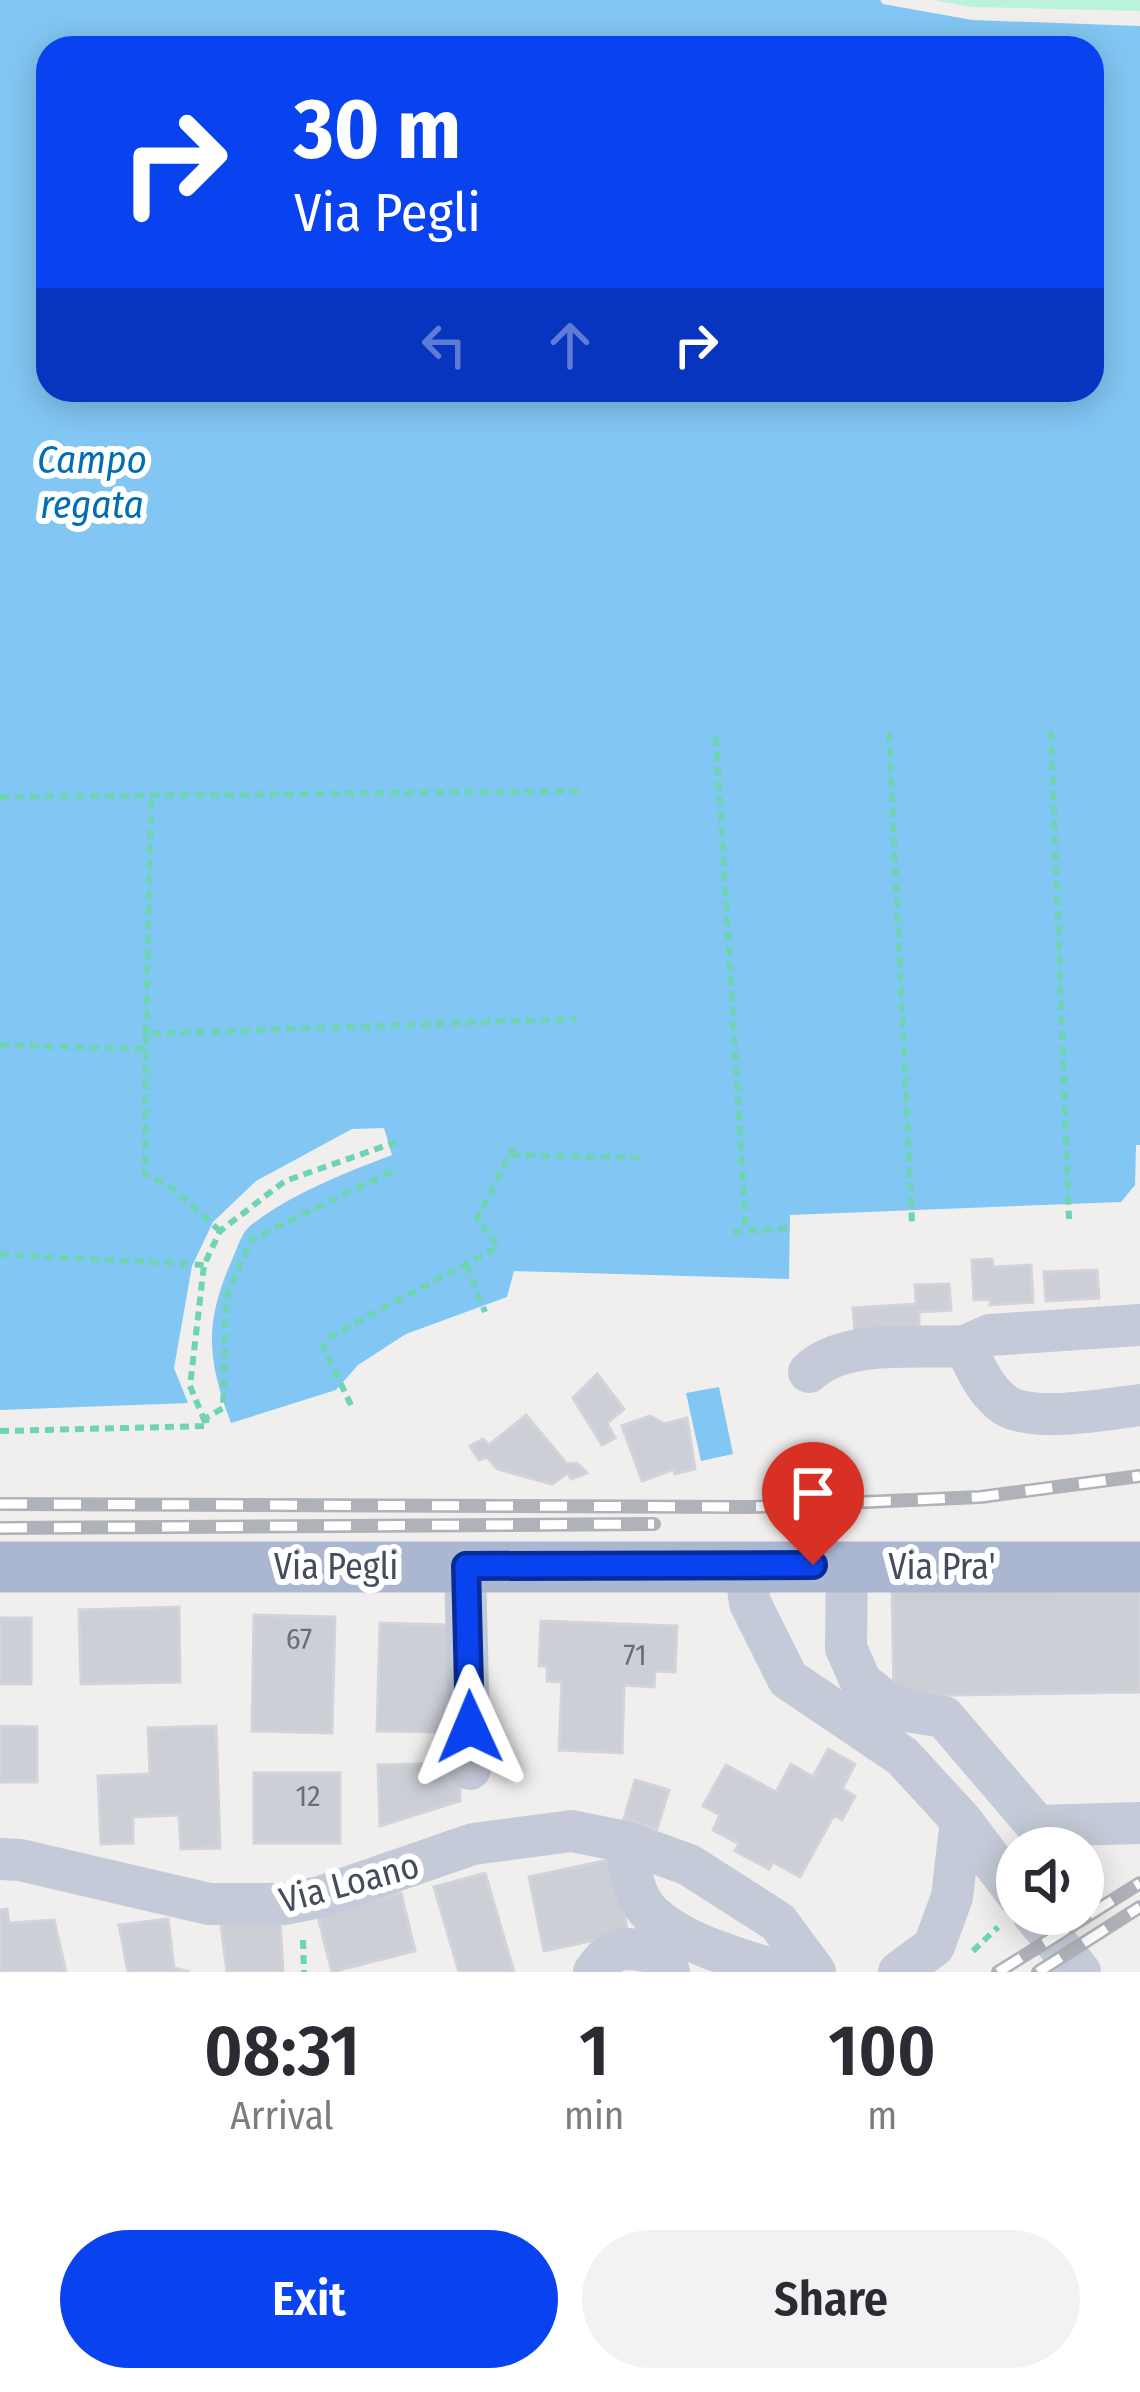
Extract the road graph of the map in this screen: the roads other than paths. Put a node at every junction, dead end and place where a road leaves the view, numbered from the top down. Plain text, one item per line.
1 (1140, 1324) edge
2 (965, 1346) junction
3 (809, 1372) dead end
4 (1140, 1405) edge
5 (745, 1564) junction
6 (847, 1565) junction
7 (466, 1566) junction
8 (0, 1568) edge
9 (1140, 1568) edge
10 (470, 1769) dead end
11 (961, 1820) junction
12 (1140, 1822) edge
13 (626, 1842) junction
14 (0, 1858) edge
15 (996, 1873) edge
16 (1045, 1935) edge
17 (595, 1972) edge
18 (669, 1972) edge
19 (768, 1972) edge
20 (815, 1972) edge
21 (899, 1972) edge
22 (1080, 1972) edge

1 - 2 street
2 - 3 street
2 - 4 street
5 - 6 main road, Via Pra'
5 - 7 main road, Via Pegli
5 - 11 street
6 - 9 main road, Via Pra'
6 - 12 street
7 - 8 main road, Via Pegli
7 - 10 street
11 - 15 street
11 - 21 street
13 - 14 street, Via Loano
13 - 19 street
13 - 20 street, Via Loano
16 - 22 street
17 - 18 street

